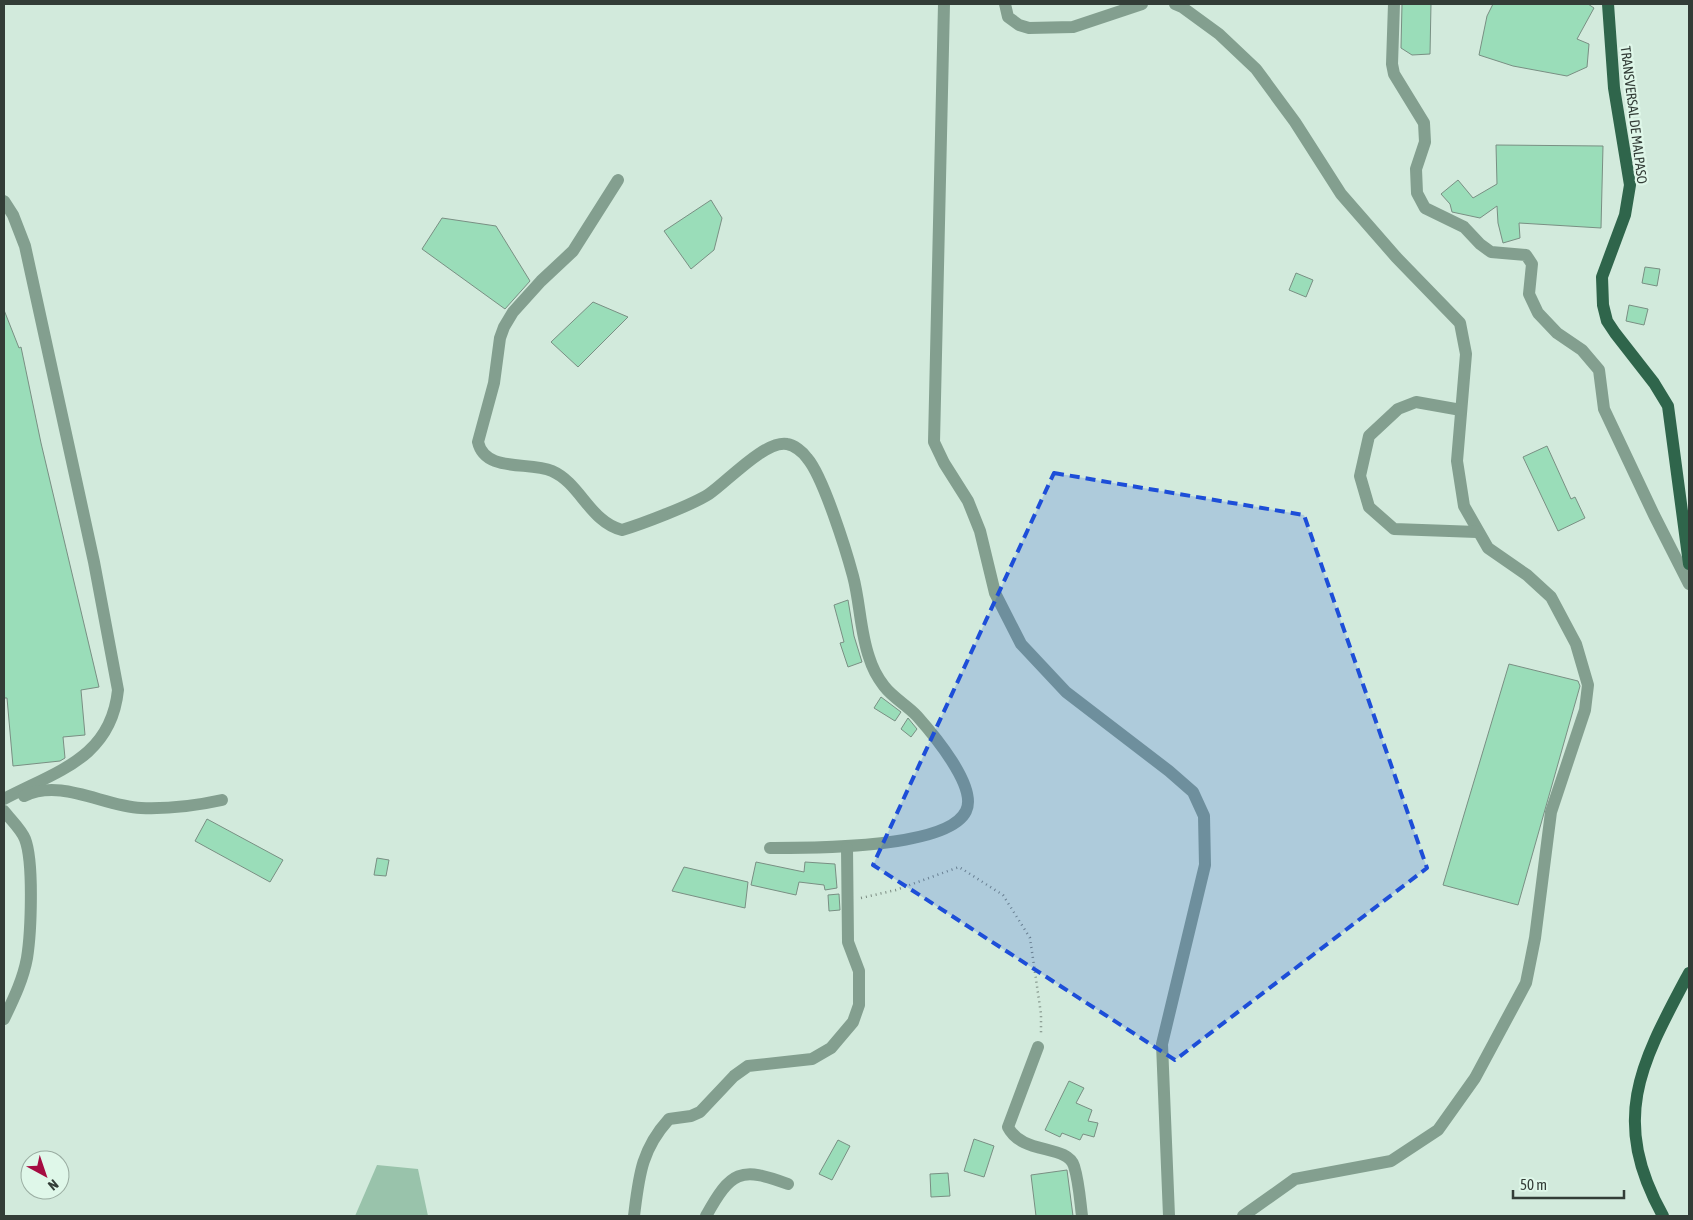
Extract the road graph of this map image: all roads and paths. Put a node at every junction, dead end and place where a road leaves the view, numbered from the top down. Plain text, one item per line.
1 (944, 4) edge
2 (1004, 4) edge
3 (1142, 4) edge
4 (1175, 4) edge
5 (1394, 4) edge
6 (1608, 4) edge
7 (618, 180) dead end
8 (4, 201) edge
9 (1461, 410) junction
10 (1477, 532) junction
11 (1689, 564) edge
12 (1689, 584) edge
13 (4, 799) edge
14 (222, 800) dead end
15 (4, 806) edge
16 (4, 811) edge
17 (770, 848) dead end
18 (847, 848) junction
19 (847, 903) junction
20 (1689, 973) edge
21 (4, 1019) edge
22 (1038, 1047) joint
23 (788, 1184) dead end
24 (634, 1216) edge
25 (706, 1216) edge
26 (1082, 1216) edge
27 (1169, 1216) edge
28 (1243, 1216) edge
29 (1663, 1216) edge

1 - 27 street
2 - 3 street
4 - 9 street
5 - 12 street
6 - 11 main road, TRANSVERSAL DE MALPASO
7 - 18 street
8 - 13 street
9 - 10 street
9 - 10 street
10 - 28 street
14 - 15 street
16 - 21 street
17 - 18 street
18 - 19 street
19 - 22 path
19 - 24 street
20 - 29 main road
22 - 26 street
23 - 25 street

